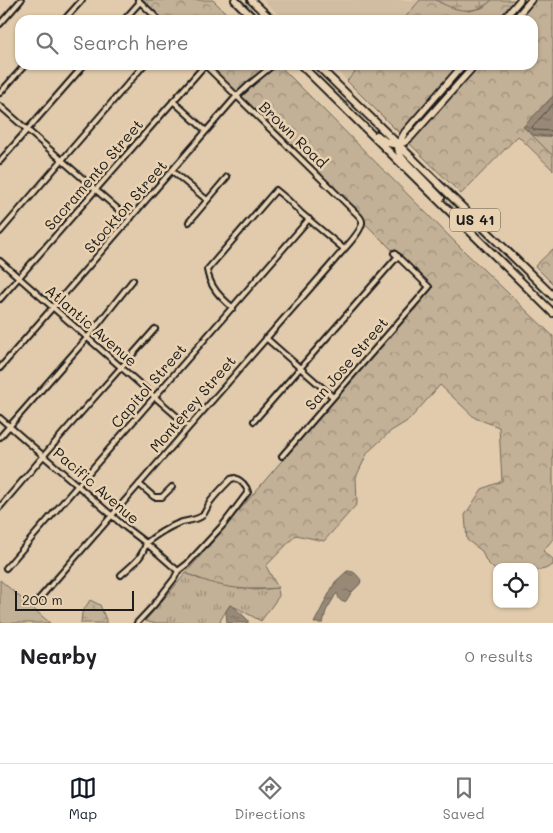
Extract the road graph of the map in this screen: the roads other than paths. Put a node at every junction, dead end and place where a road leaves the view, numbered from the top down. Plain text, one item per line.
1 (21, 0) edge
2 (82, 0) edge
3 (235, 0) edge
4 (251, 0) edge
5 (520, 0) edge
6 (531, 0) edge
7 (139, 1) edge
8 (68, 15) edge
9 (128, 15) edge
10 (154, 15) edge
11 (250, 15) edge
12 (267, 15) edge
13 (507, 15) edge
14 (518, 15) edge
15 (0, 24) edge
16 (20, 70) edge
17 (80, 70) edge
18 (140, 70) edge
19 (201, 70) edge
20 (210, 70) edge
21 (267, 70) edge
22 (306, 70) edge
23 (322, 70) edge
24 (460, 70) edge
25 (470, 70) edge
26 (0, 93) edge
27 (237, 96) junction
28 (173, 101) junction
29 (0, 106) edge
30 (355, 118) junction
31 (28, 130) junction
32 (206, 131) junction
33 (398, 144) junction
34 (62, 160) junction
35 (0, 162) edge
36 (172, 171) junction
37 (227, 177) dead end
38 (96, 190) junction
39 (207, 200) junction
40 (131, 218) junction
41 (309, 219) junction
42 (189, 222) dead end
43 (362, 224) joint
44 (466, 227) junction
45 (0, 232) edge
46 (344, 249) junction
47 (0, 261) edge
48 (19, 278) junction
49 (133, 280) dead end
50 (553, 296) edge
51 (0, 299) edge
52 (53, 307) junction
53 (233, 308) junction
54 (553, 313) edge
55 (156, 328) dead end
56 (87, 338) junction
57 (266, 338) junction
58 (0, 368) edge
59 (121, 368) junction
60 (300, 368) junction
61 (155, 397) junction
62 (333, 397) junction
63 (0, 418) edge
64 (254, 421) dead end
65 (10, 426) junction
66 (189, 427) junction
67 (0, 438) edge
68 (43, 456) junction
69 (282, 456) dead end
70 (139, 484) junction
71 (78, 485) junction
72 (172, 487) dead end
73 (0, 507) edge
74 (112, 515) junction
75 (146, 543) junction
76 (6, 568) dead end
77 (178, 571) junction
78 (121, 575) dead end
79 (39, 599) dead end
80 (137, 623) edge

1 - 15 street
2 - 8 street
3 - 11 main road
4 - 12 main road
5 - 13 main road
6 - 14 main road
7 - 9 street
7 - 10 street
16 - 26 street
17 - 31 street
18 - 34 street
19 - 28 street, Sacramento Street
20 - 27 street, Brown Road
21 - 27 street, Stockton Street
22 - 30 main road, US 41
23 - 33 main road, US 41
24 - 33 main road
25 - 33 main road
27 - 32 street, Stockton Street
27 - 43 street, Brown Road
28 - 32 street
28 - 38 street, Sacramento Street
29 - 31 street
30 - 33 main road
30 - 44 main road, US 41
31 - 34 street
31 - 35 street
32 - 36 street, Stockton Street
33 - 44 main road
33 - 50 main road, US 41
34 - 38 street
34 - 45 street
36 - 39 street
36 - 40 street, Stockton Street
37 - 39 street
38 - 40 street
38 - 48 street, Sacramento Street
39 - 42 street
40 - 52 street, Stockton Street
41 - 46 street
41 - 53 street, Capitol Street
41 - 53 street
43 - 46 street, Monterey Street
44 - 54 main road, US 41
46 - 57 street, Monterey Street
47 - 48 street, Atlantic Avenue
48 - 51 street, Sacramento Street
48 - 52 street, Atlantic Avenue
49 - 56 street
52 - 56 street, Atlantic Avenue
52 - 58 street, Stockton Street
53 - 61 street, Capitol Street
55 - 59 street
56 - 59 street, Atlantic Avenue
56 - 65 street
57 - 60 street
57 - 66 street, Monterey Street
59 - 61 street, Atlantic Avenue
59 - 68 street
60 - 62 street
60 - 62 street, San Jose Street
60 - 64 street
61 - 66 street, Atlantic Avenue
61 - 71 street, Capitol Street
62 - 69 street, San Jose Street
63 - 65 street, Pacific Avenue
65 - 67 street
65 - 68 street, Pacific Avenue
66 - 70 street, Monterey Street
68 - 71 street, Pacific Avenue
68 - 73 street
70 - 72 street
70 - 74 street, Monterey Street
71 - 74 street, Pacific Avenue
71 - 76 street, Capitol Street
74 - 75 street, Pacific Avenue
74 - 79 street, Monterey Street
75 - 77 street, Pacific Avenue
75 - 77 street
75 - 78 street
77 - 80 street

